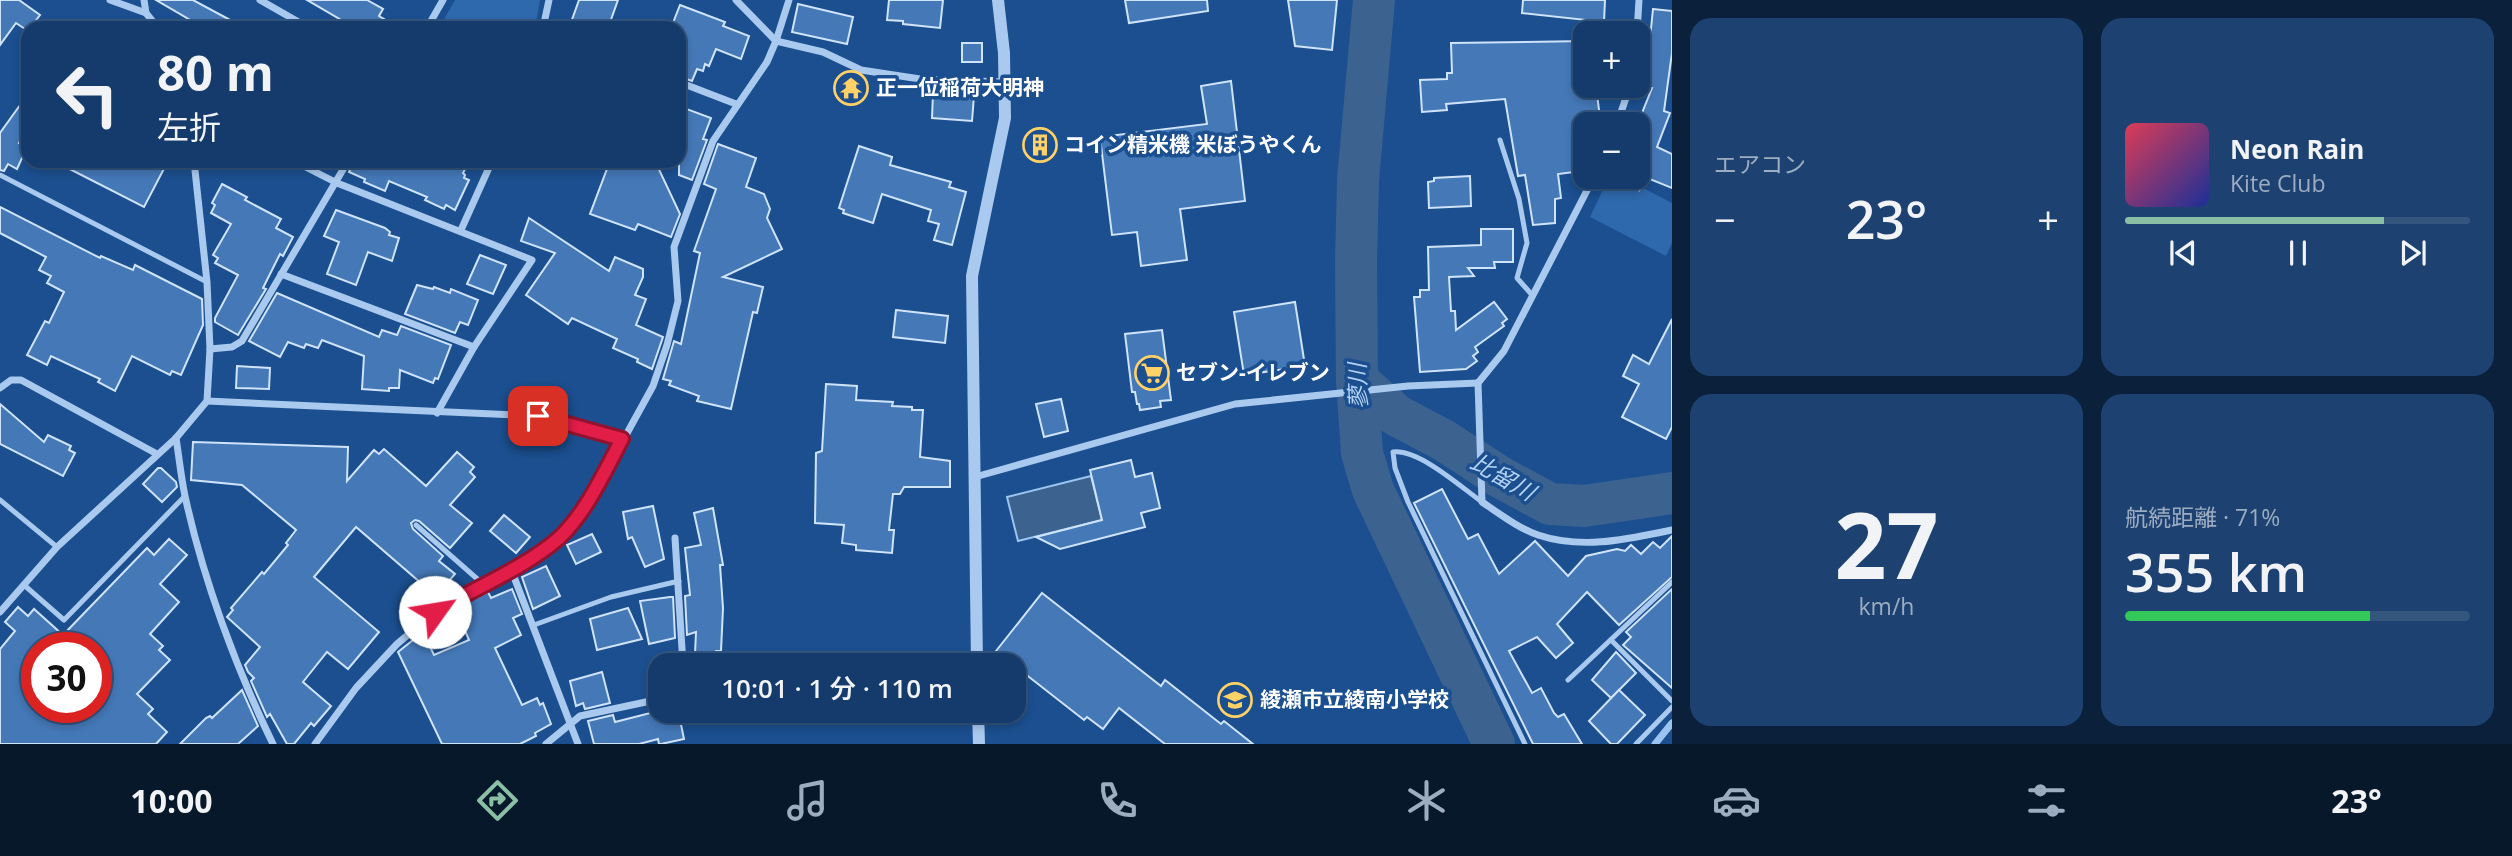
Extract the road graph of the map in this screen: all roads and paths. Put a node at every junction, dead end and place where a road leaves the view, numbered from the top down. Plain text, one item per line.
1 (110, 0) edge
2 (144, 0) edge
3 (260, 0) edge
4 (443, 0) edge
5 (549, 0) edge
6 (736, 0) edge
7 (789, 0) edge
8 (998, 0) edge
9 (1639, 0) edge
10 (146, 13) junction
11 (152, 21) edge
12 (297, 21) edge
13 (431, 21) edge
14 (545, 21) edge
15 (1638, 21) edge
16 (776, 41) junction
17 (1005, 82) junction
18 (686, 85) edge
19 (736, 104) junction
20 (1500, 140) dead end
21 (195, 168) edge
22 (308, 168) edge
23 (344, 168) edge
24 (489, 168) edge
25 (0, 175) edge
26 (337, 183) junction
27 (1588, 189) edge
28 (461, 230) junction
29 (281, 274) junction
30 (207, 282) junction
31 (1533, 296) junction
32 (474, 347) junction
33 (210, 349) junction
34 (1478, 383) junction
35 (0, 388) edge
36 (206, 401) junction
37 (437, 413) junction
38 (176, 438) junction
39 (622, 439) junction
40 (157, 454) junction
41 (975, 477) junction
42 (185, 496) junction
43 (1482, 498) junction
44 (0, 500) edge
45 (416, 525) dead end
46 (1672, 530) edge
47 (675, 538) dead end
48 (57, 547) junction
49 (511, 569) junction
50 (679, 581) junction
51 (1672, 582) edge
52 (483, 584) junction
53 (24, 585) junction
54 (0, 612) edge
55 (534, 625) junction
56 (1611, 640) junction
57 (682, 653) edge
58 (977, 653) edge
59 (1568, 680) dead end
60 (1672, 701) edge
61 (648, 702) edge
62 (1672, 707) edge
63 (571, 723) junction
64 (978, 723) edge
65 (273, 744) edge
66 (315, 744) edge
67 (546, 744) edge
68 (578, 744) edge
69 (979, 744) edge
70 (1525, 744) edge
71 (1636, 744) edge

1 - 10 street
2 - 10 street
3 - 12 street
4 - 13 street
5 - 14 street
6 - 16 street
7 - 16 street
8 - 17 street
9 - 15 street
10 - 11 street
16 - 17 street
16 - 19 street
17 - 41 street
18 - 19 street
19 - 39 street
20 - 31 lane
21 - 30 street
22 - 26 street
23 - 26 street
24 - 28 street
25 - 30 lane
26 - 28 street
26 - 29 street
27 - 31 street
28 - 32 street
29 - 32 street
29 - 33 street
30 - 33 street
31 - 34 street
32 - 37 street
33 - 36 street
34 - 41 street
34 - 43 street
35 - 40 street
36 - 37 street
36 - 38 street
37 - 39 street
38 - 40 street
38 - 42 street
39 - 49 street
40 - 48 street
41 - 58 street
42 - 53 lane
42 - 65 street
43 - 46 street
43 - 70 lane
44 - 48 lane
45 - 52 lane
47 - 50 street
48 - 53 street
49 - 52 street
49 - 55 street
50 - 55 lane
50 - 57 street
51 - 56 lane
52 - 66 street
53 - 54 street
55 - 63 street
56 - 59 lane
56 - 60 lane
61 - 63 street
62 - 71 lane
63 - 67 street
63 - 68 street
64 - 69 street

